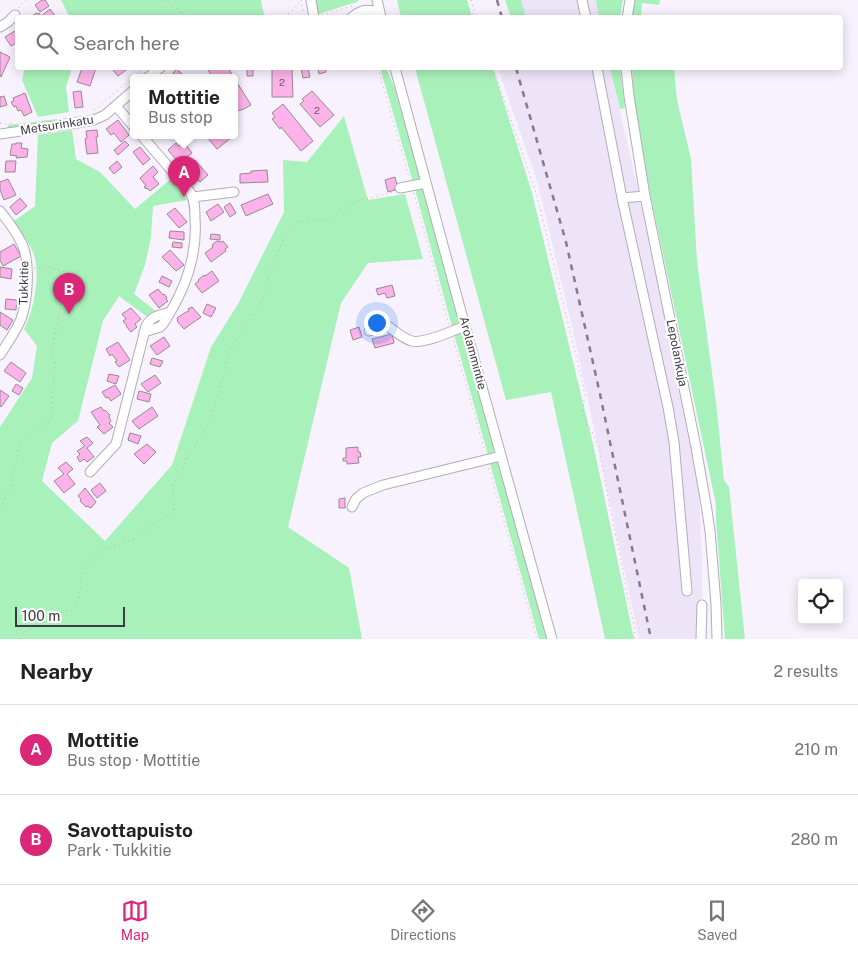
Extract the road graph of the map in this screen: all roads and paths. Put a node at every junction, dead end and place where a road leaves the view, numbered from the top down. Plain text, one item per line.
1 (26, 0) edge
2 (164, 0) edge
3 (300, 0) edge
4 (310, 0) edge
5 (377, 0) edge
6 (471, 0) edge
7 (582, 0) edge
8 (630, 0) edge
9 (354, 6) dead end
10 (474, 13) joint
11 (16, 15) edge
12 (183, 15) edge
13 (286, 15) edge
14 (304, 15) edge
15 (314, 15) edge
16 (321, 15) edge
17 (355, 15) edge
18 (376, 15) edge
19 (378, 15) edge
20 (468, 15) edge
21 (585, 15) edge
22 (628, 15) edge
23 (15, 16) edge
24 (0, 27) edge
25 (379, 70) edge
26 (396, 70) edge
27 (494, 70) edge
28 (597, 70) edge
29 (626, 70) edge
30 (130, 81) edge
31 (130, 94) edge
32 (116, 106) junction
33 (93, 111) dead end
34 (130, 122) edge
35 (0, 123) edge
36 (14, 123) dead end
37 (0, 134) edge
38 (145, 139) edge
39 (426, 183) junction
40 (412, 186) junction
41 (400, 188) joint
42 (234, 192) dead end
43 (193, 196) junction
44 (645, 196) junction
45 (622, 198) junction
46 (0, 211) edge
47 (26, 268) junction
48 (45, 268) junction
49 (72, 274) dead end
50 (465, 326) junction
51 (369, 331) dead end
52 (451, 331) junction
53 (0, 355) edge
54 (501, 456) junction
55 (487, 460) junction
56 (90, 472) dead end
57 (352, 507) dead end
58 (0, 508) edge
59 (687, 591) dead end
60 (702, 605) dead end
61 (20, 639) edge
62 (537, 639) edge
63 (552, 639) edge
64 (635, 639) edge
65 (701, 639) edge
66 (717, 639) edge

1 - 11 path
2 - 12 path
3 - 13 path
3 - 14 path
4 - 15 street
5 - 19 street
6 - 10 path
7 - 21 street
8 - 22 street
9 - 16 path
10 - 20 path
17 - 18 street
23 - 24 street
25 - 40 path
26 - 39 street, Arolammintie
27 - 64 path
28 - 45 street
29 - 44 street, Lepolankuja
30 - 33 path
31 - 32 street, Metsurinkatu
32 - 34 street
32 - 37 street, Metsurinkatu
35 - 36 path
38 - 43 street
39 - 40 street
39 - 50 street, Arolammintie
40 - 41 street
40 - 52 path
41 - 61 path
42 - 43 street
43 - 56 street
44 - 45 street
44 - 66 street, Lepolankuja
45 - 59 street
46 - 47 street, Tukkitie
47 - 48 path
47 - 53 street, Tukkitie
48 - 49 path
48 - 58 path
50 - 52 street
50 - 54 street, Arolammintie
51 - 52 street
52 - 55 path
54 - 55 street
54 - 63 street, Arolammintie
55 - 57 street
55 - 62 path
60 - 65 street

